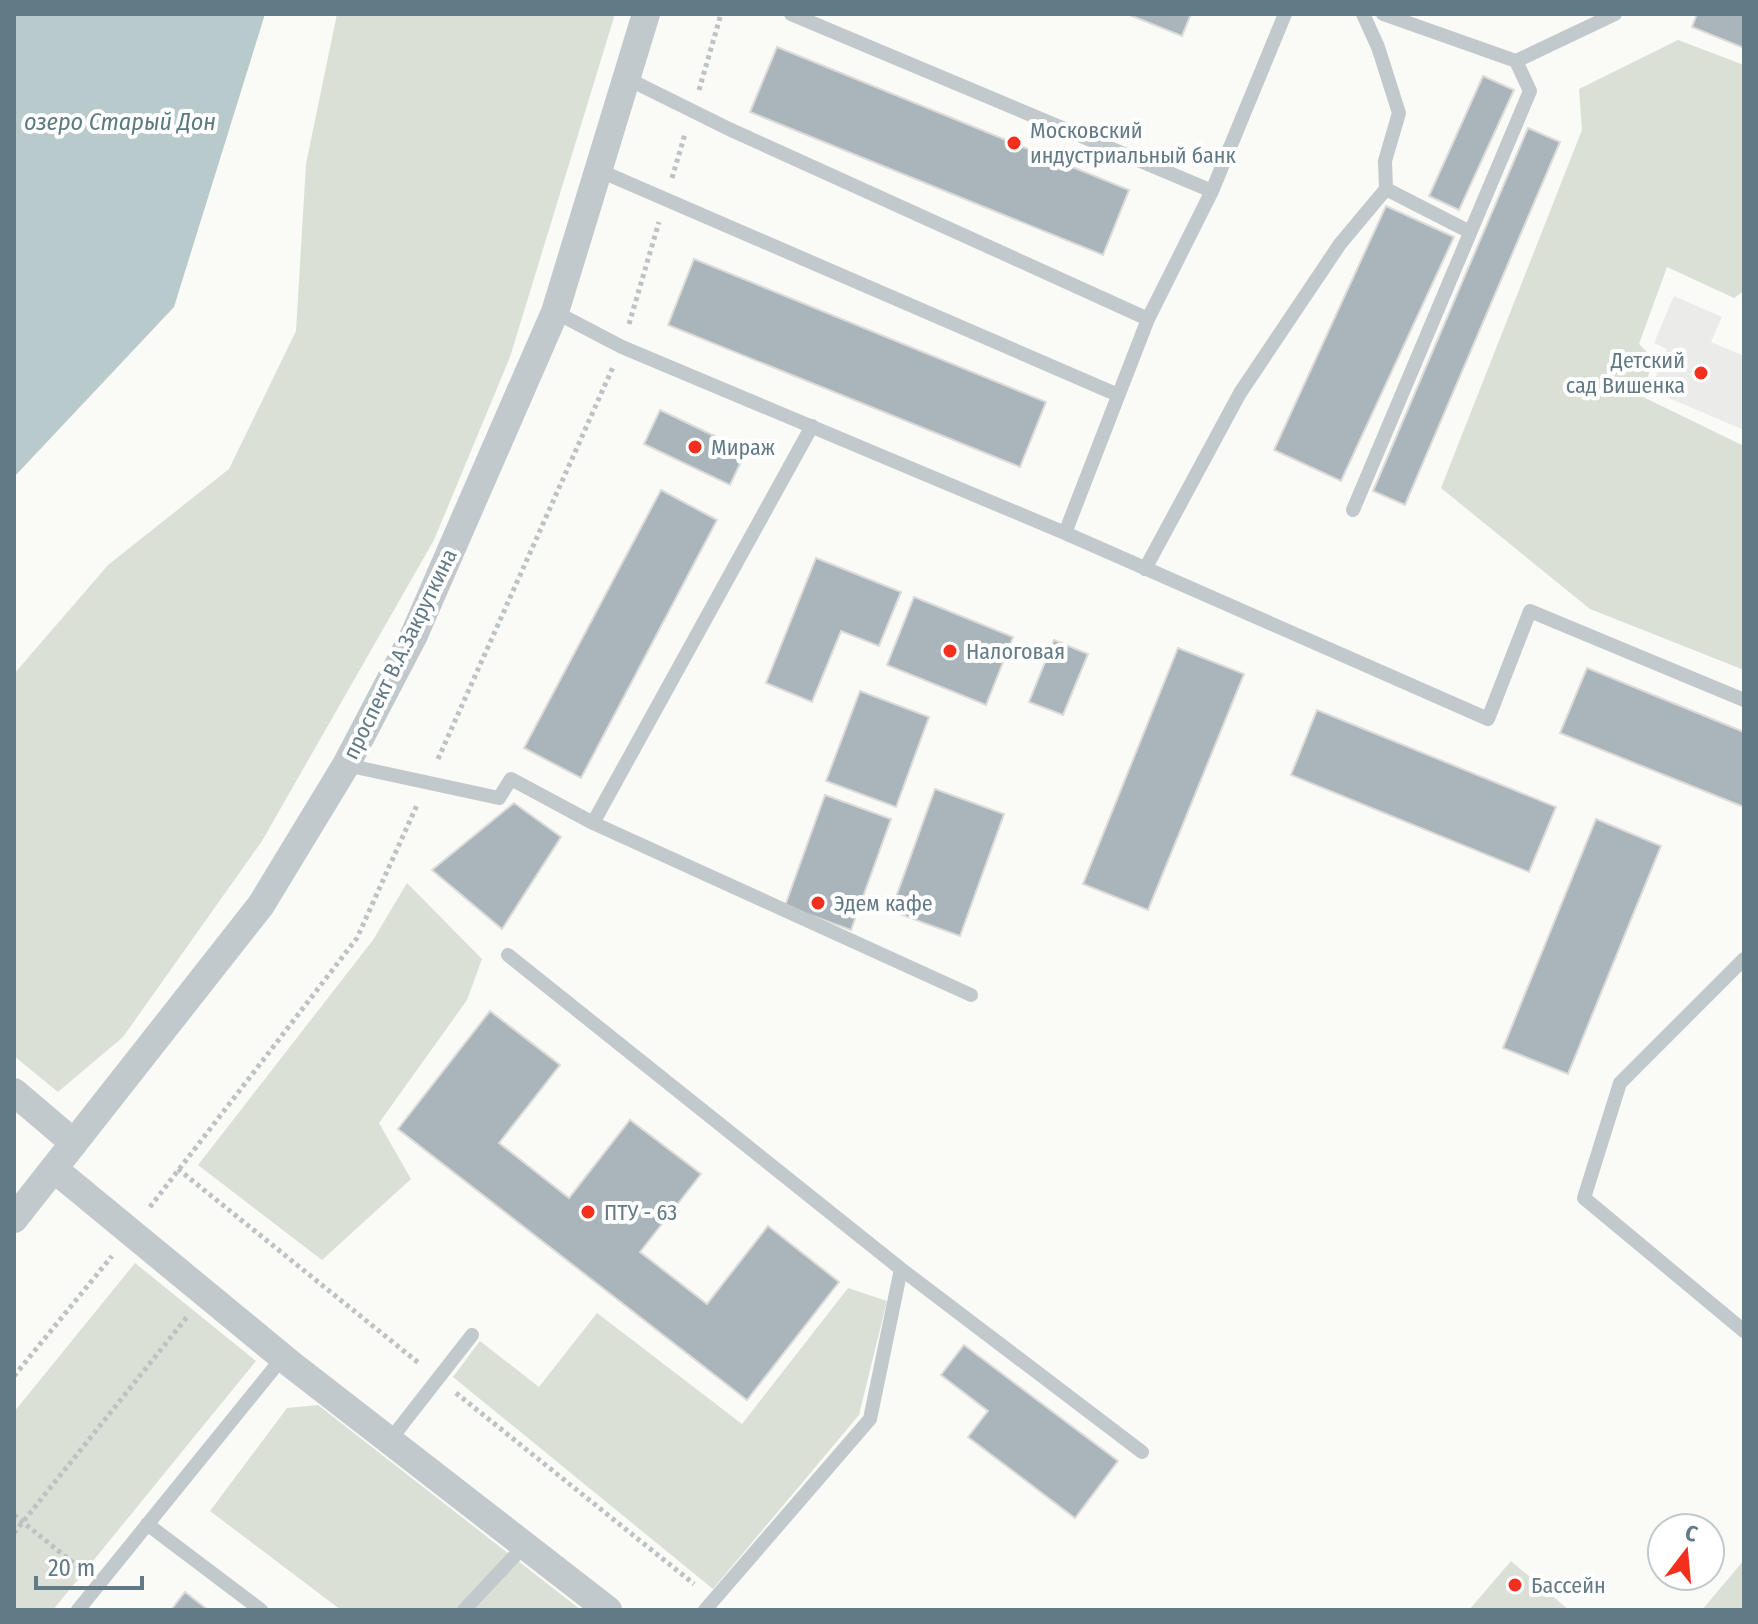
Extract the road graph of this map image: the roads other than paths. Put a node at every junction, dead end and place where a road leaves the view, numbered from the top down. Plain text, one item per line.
1 (646, 14) edge
2 (791, 14) edge
3 (1285, 14) edge
4 (1363, 14) edge
5 (1383, 14) edge
6 (1615, 14) edge
7 (1516, 61) junction
8 (626, 78) junction
9 (598, 170) junction
10 (1386, 189) junction
11 (1212, 191) junction
12 (1470, 232) junction
13 (555, 312) junction
14 (1148, 319) junction
15 (1118, 395) junction
16 (812, 426) junction
17 (1353, 510) dead end
18 (1065, 533) junction
19 (1145, 569) junction
20 (1744, 700) edge
21 (346, 765) junction
22 (593, 823) junction
23 (508, 955) dead end
24 (1744, 959) edge
25 (971, 995) dead end
26 (14, 1092) edge
27 (74, 1143) junction
28 (54, 1169) junction
29 (14, 1219) edge
30 (901, 1269) junction
31 (1744, 1331) edge
32 (472, 1335) dead end
33 (283, 1357) junction
34 (390, 1440) junction
35 (1142, 1452) dead end
36 (147, 1524) junction
37 (525, 1545) junction
38 (78, 1610) edge
39 (261, 1610) edge
40 (464, 1610) edge
41 (608, 1610) edge
42 (705, 1610) edge

1 - 8 street, проспект В.А.Закруткина
2 - 11 lane
3 - 11 lane
4 - 10 lane
5 - 7 lane
6 - 7 lane
7 - 12 lane
8 - 9 street, проспект В.А.Закруткина
8 - 14 lane
9 - 13 street, проспект В.А.Закруткина
9 - 15 lane
10 - 12 lane
10 - 19 lane
11 - 14 lane
12 - 17 lane
13 - 16 lane
13 - 21 street, проспект В.А.Закруткина
14 - 15 lane
15 - 18 lane
16 - 18 lane
16 - 22 lane
18 - 19 lane
19 - 20 lane
21 - 22 lane
21 - 27 street, проспект В.А.Закруткина
22 - 25 lane
23 - 30 lane
24 - 31 lane
26 - 27 street
27 - 28 street, проспект В.А.Закруткина
28 - 29 street, проспект В.А.Закруткина
28 - 33 street
30 - 35 lane
30 - 42 lane
32 - 34 lane
33 - 34 street
33 - 36 lane
34 - 37 street
36 - 38 lane
36 - 39 lane
37 - 40 lane
37 - 41 street

